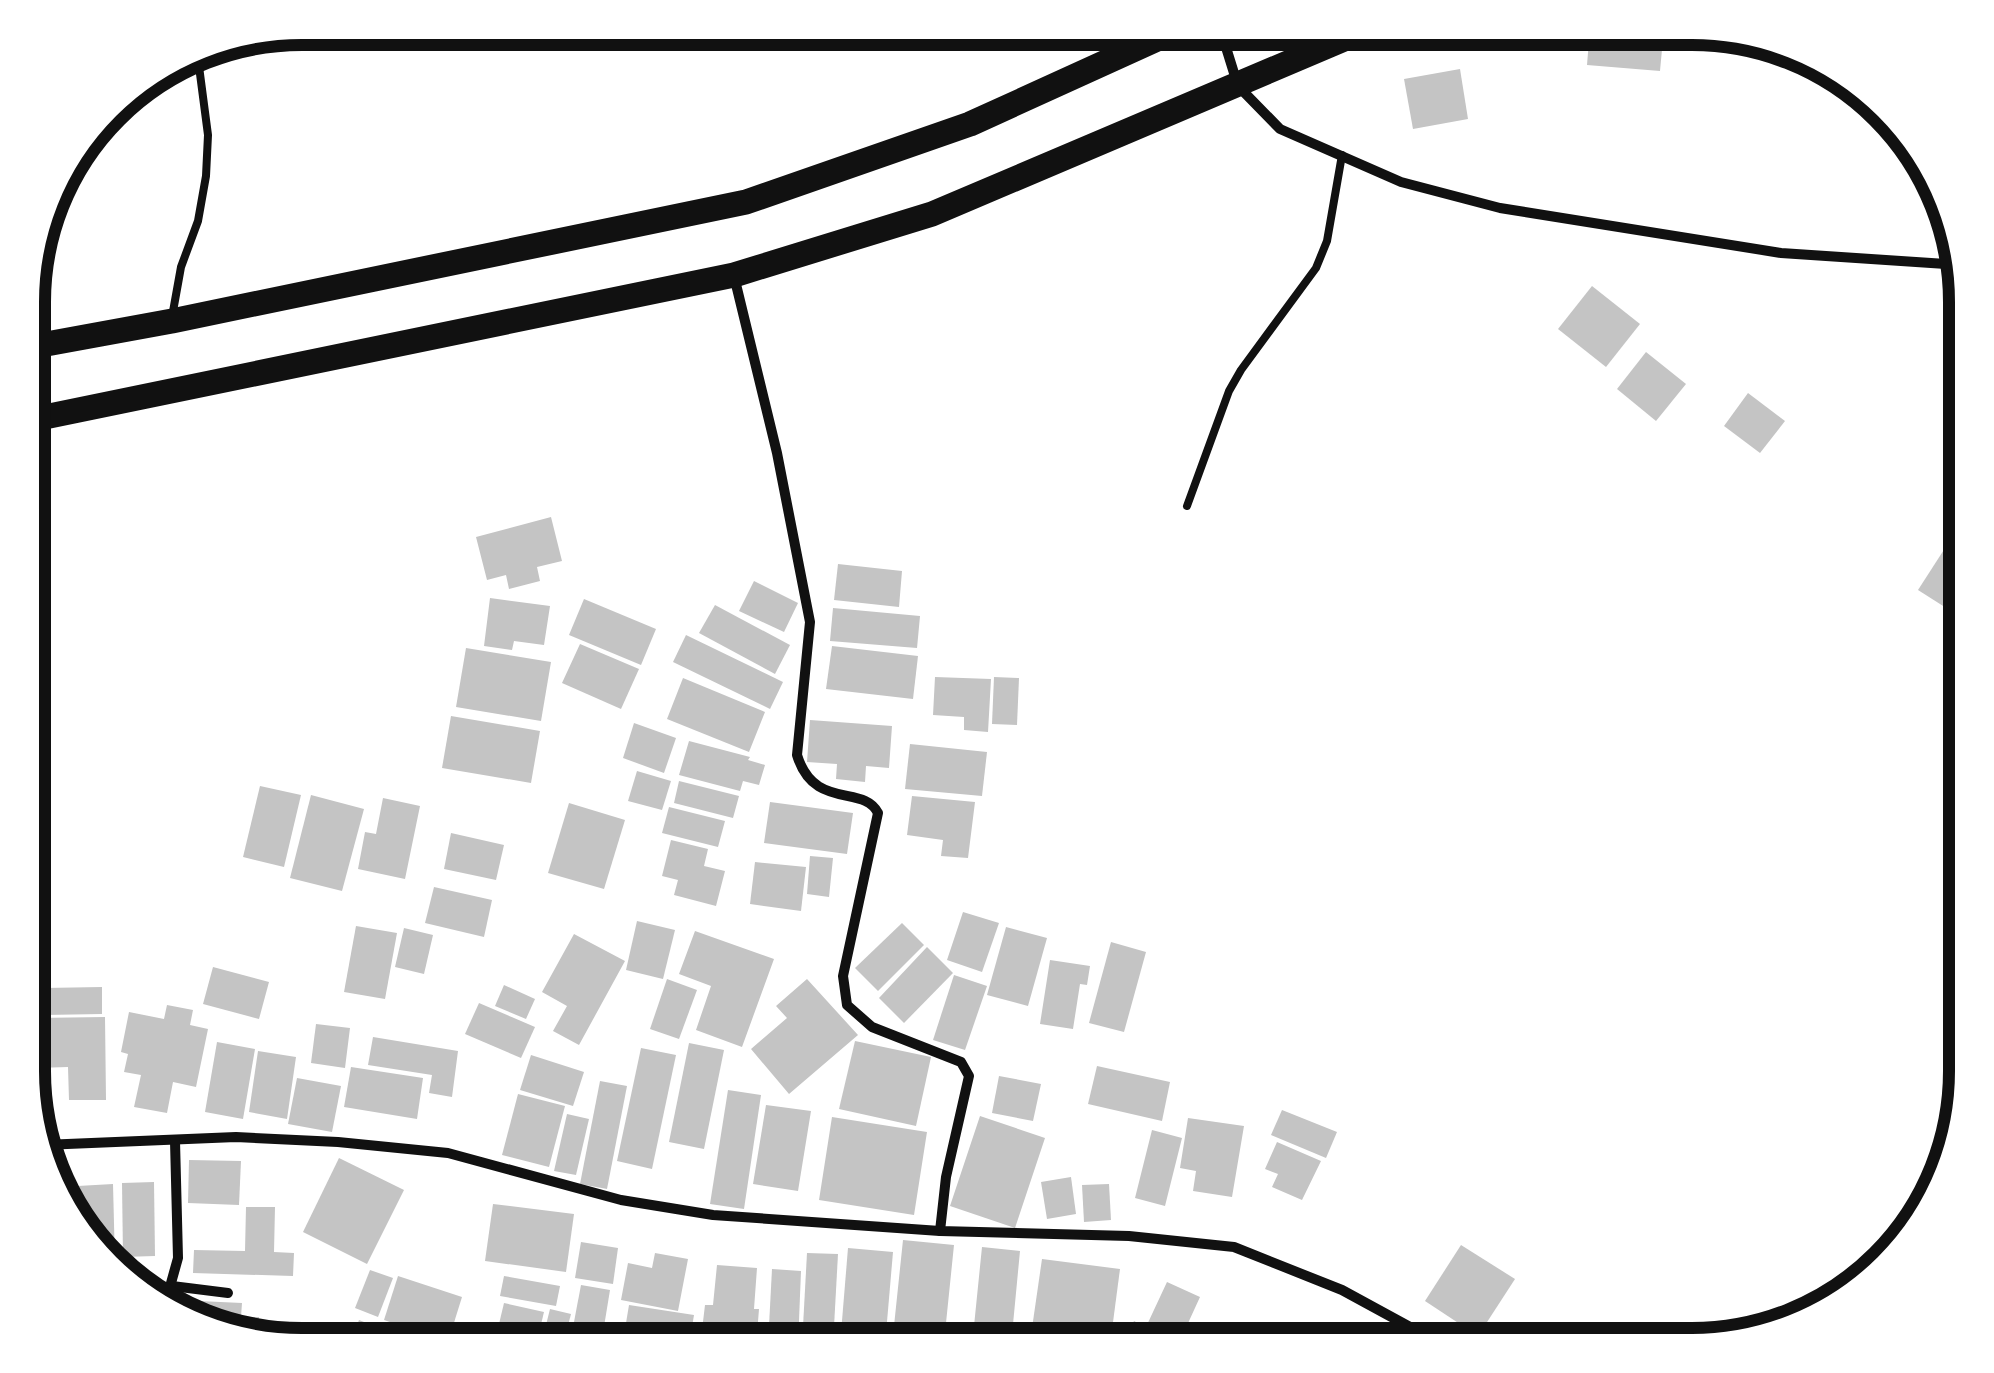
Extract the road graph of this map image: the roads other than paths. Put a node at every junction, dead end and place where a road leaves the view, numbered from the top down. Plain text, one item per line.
1 (1141, 46) edge
2 (1226, 46) edge
3 (1329, 46) edge
4 (199, 67) edge
5 (1238, 86) junction
6 (1342, 155) junction
7 (1945, 264) edge
8 (734, 276) junction
9 (172, 322) junction
10 (45, 345) edge
11 (45, 417) edge
12 (1187, 506) dead end
13 (175, 1141) junction
14 (56, 1145) edge
15 (940, 1231) junction
16 (172, 1286) junction
17 (170, 1292) edge
18 (228, 1293) dead end
19 (1410, 1328) edge

1 - 9 highway
2 - 5 street
3 - 5 highway
4 - 9 lane
5 - 6 street
5 - 8 highway
6 - 7 street
6 - 12 lane
8 - 11 highway
8 - 15 street
9 - 10 highway
13 - 14 street
13 - 15 street
13 - 16 street
15 - 19 street
16 - 17 street
16 - 18 street

